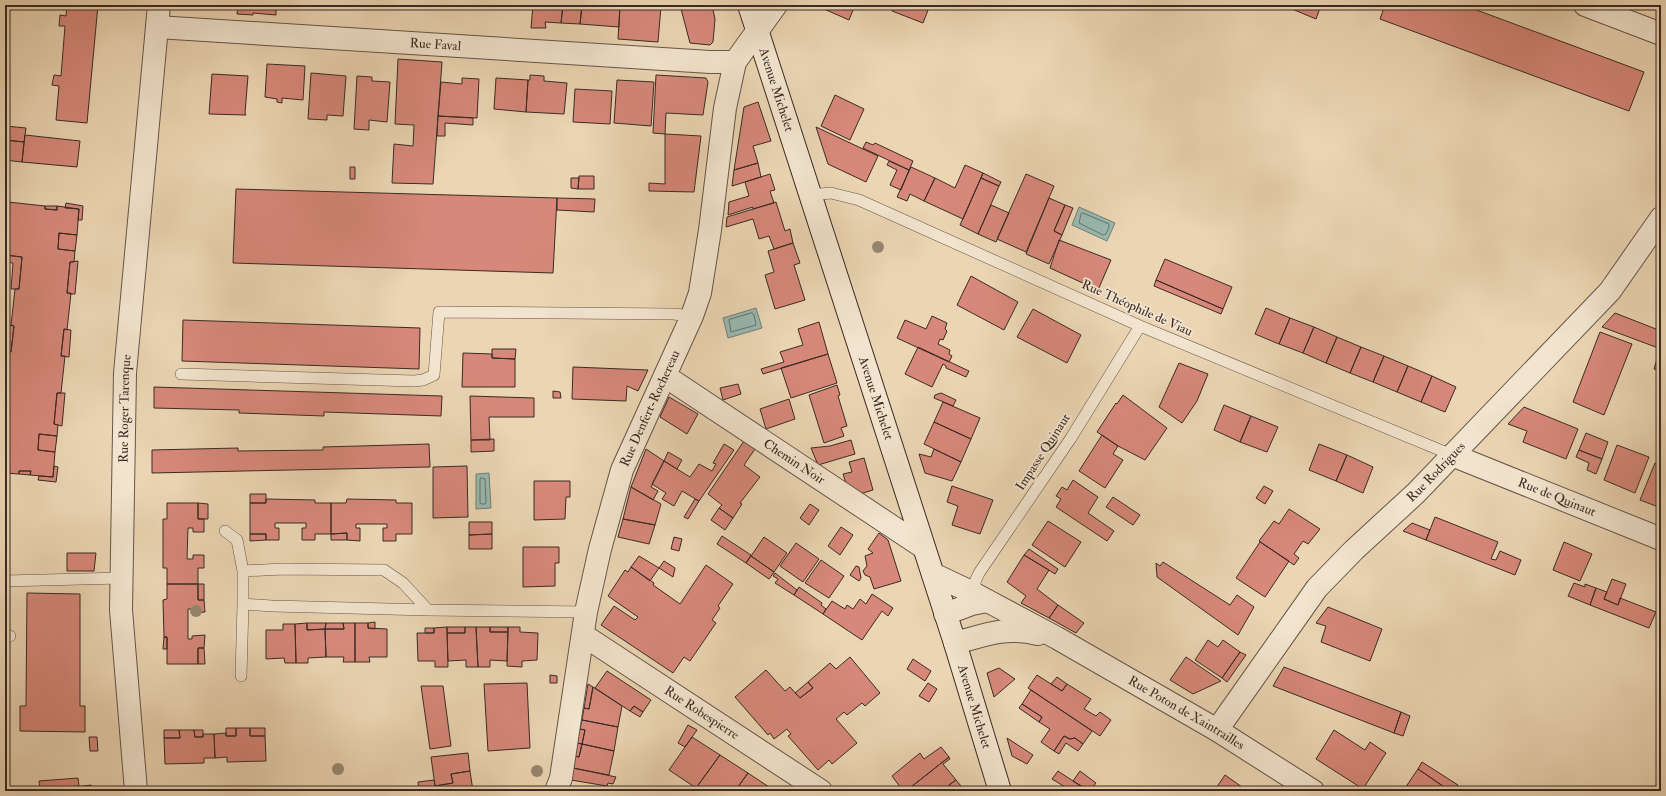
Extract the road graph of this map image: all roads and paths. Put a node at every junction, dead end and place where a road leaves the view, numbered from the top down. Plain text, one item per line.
1 (159, 5) edge
2 (749, 5) edge
3 (776, 5) edge
4 (1585, 5) edge
5 (157, 27) junction
6 (757, 32) junction
7 (1661, 34) edge
8 (735, 62) junction
9 (811, 195) junction
10 (1661, 218) edge
11 (692, 316) junction
12 (1140, 326) junction
13 (181, 374) dead end
14 (665, 376) junction
15 (1452, 455) junction
16 (225, 531) dead end
17 (1661, 539) edge
18 (923, 547) junction
19 (243, 571) junction
20 (933, 574) junction
21 (121, 578) junction
22 (5, 581) edge
23 (981, 598) junction
24 (244, 604) junction
25 (428, 610) junction
26 (586, 612) junction
27 (945, 614) junction
28 (583, 635) junction
29 (1057, 638) junction
30 (955, 643) junction
31 (241, 676) dead end
32 (1217, 730) junction
33 (136, 791) edge
34 (556, 791) edge
35 (821, 791) edge
36 (1000, 791) edge
37 (1313, 791) edge

1 - 5 street
2 - 6 street, Avenue Michelet
3 - 6 street, Rue Denfert-Rochereau
4 - 7 street
5 - 8 street, Rue Faval
5 - 21 street, Rue Roger Tarenque
6 - 8 street, Rue Denfert-Rochereau
6 - 9 street, Avenue Michelet
8 - 11 street, Rue Denfert-Rochereau
9 - 12 lane, Rue Théophile de Viau
9 - 18 street, Avenue Michelet
10 - 15 street, Rue Rodrigues
11 - 13 lane
11 - 14 street, Rue Denfert-Rochereau
12 - 15 lane, Rue Théophile de Viau
12 - 23 lane, Impasse Quinaut
14 - 18 street, Chemin Noir
14 - 26 street, Rue Denfert-Rochereau
15 - 17 street, Rue de Quinaut
15 - 32 street, Rue Rodrigues
16 - 19 lane
18 - 20 street, Avenue Michelet
19 - 24 lane
19 - 25 lane
20 - 23 street, Rue Poton de Xaintrailles
20 - 27 street, Avenue Michelet
21 - 22 lane
21 - 33 street, Rue Roger Tarenque
23 - 27 street
23 - 29 street, Rue Poton de Xaintrailles
24 - 25 lane
24 - 31 lane
25 - 26 lane
26 - 28 street, Rue Denfert-Rochereau
27 - 30 street, Avenue Michelet
28 - 34 street, Rue Denfert-Rochereau
28 - 35 street, Rue Robespierre
29 - 30 street, Rue Poton de Xaintrailles
29 - 32 street, Rue Poton de Xaintrailles
30 - 36 street, Avenue Michelet
32 - 37 street, Rue Poton de Xaintrailles

